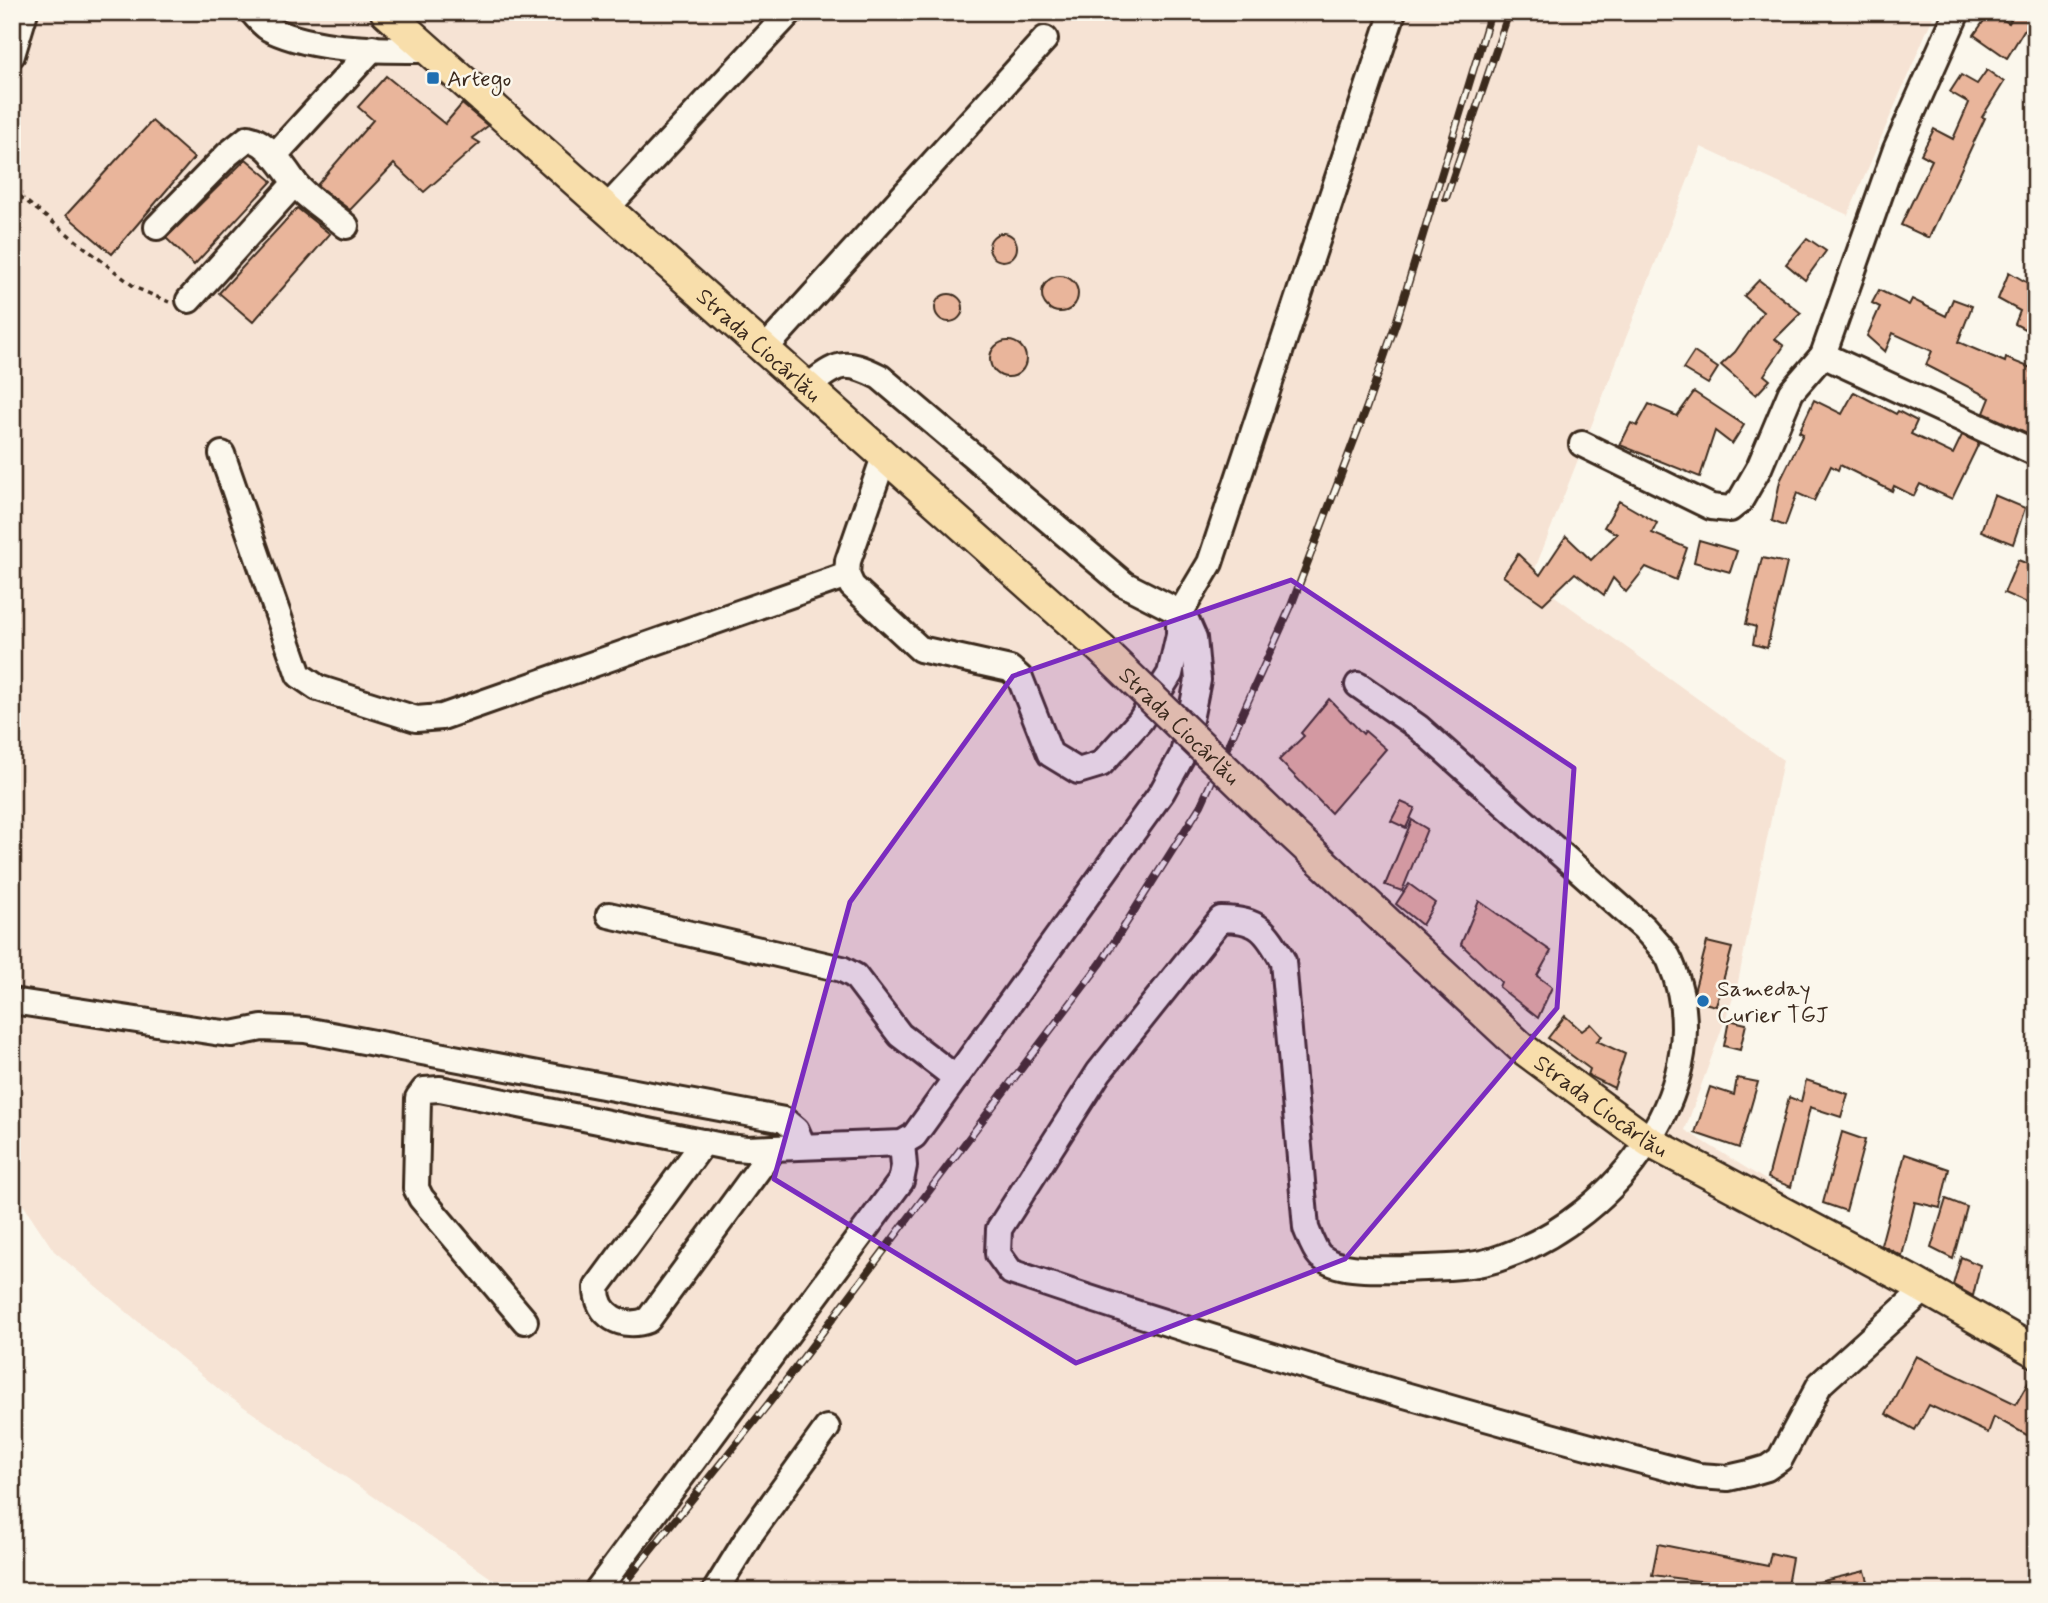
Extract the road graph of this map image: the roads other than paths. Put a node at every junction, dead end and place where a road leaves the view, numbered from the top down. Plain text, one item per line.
1 (25, 12) edge
2 (252, 12) edge
3 (386, 12) edge
4 (790, 12) edge
5 (1392, 12) edge
6 (1957, 12) edge
7 (1045, 39) dead end
8 (373, 48) junction
9 (428, 50) junction
10 (12, 55) edge
11 (274, 156) junction
12 (295, 183) junction
13 (606, 209) junction
14 (346, 226) dead end
15 (157, 228) dead end
16 (189, 300) road end
17 (763, 351) junction
18 (1823, 355) junction
19 (806, 388) junction
20 (1582, 444) dead end
21 (2036, 453) edge
22 (222, 454) dead end
23 (884, 457) junction
24 (847, 575) junction
25 (1179, 615) junction
26 (1358, 685) dead end
27 (609, 915) dead end
28 (12, 1001) edge
29 (956, 1078) junction
30 (1648, 1140) junction
31 (704, 1142) junction
32 (902, 1143) junction
33 (803, 1146) junction
34 (774, 1148) junction
35 (1925, 1289) junction
36 (525, 1321) dead end
37 (2036, 1352) edge
38 (827, 1428) dead end
39 (598, 1589) dead end
40 (715, 1591) edge

1 - 10 street
2 - 8 street
3 - 9 main road, Strada Ciocârlău
4 - 13 street
5 - 25 street
6 - 18 street
7 - 17 street
8 - 9 street
8 - 11 street
9 - 13 main road, Strada Ciocârlău
11 - 12 street
11 - 15 street
12 - 14 street
12 - 16 street
13 - 17 main road, Strada Ciocârlău
17 - 19 main road, Strada Ciocârlău
18 - 20 street
18 - 21 street
19 - 23 main road, Strada Ciocârlău
19 - 25 street
22 - 24 street
23 - 24 street
23 - 30 main road, Strada Ciocârlău, bridge
24 - 25 street
25 - 29 street
26 - 30 street
27 - 29 street
28 - 33 street
29 - 32 street
30 - 35 main road, Strada Ciocârlău
30 - 35 street
31 - 34 street
31 - 34 street
31 - 36 street
32 - 33 street
32 - 39 street
33 - 34 street
35 - 37 main road, Strada Ciocârlău
38 - 40 street

